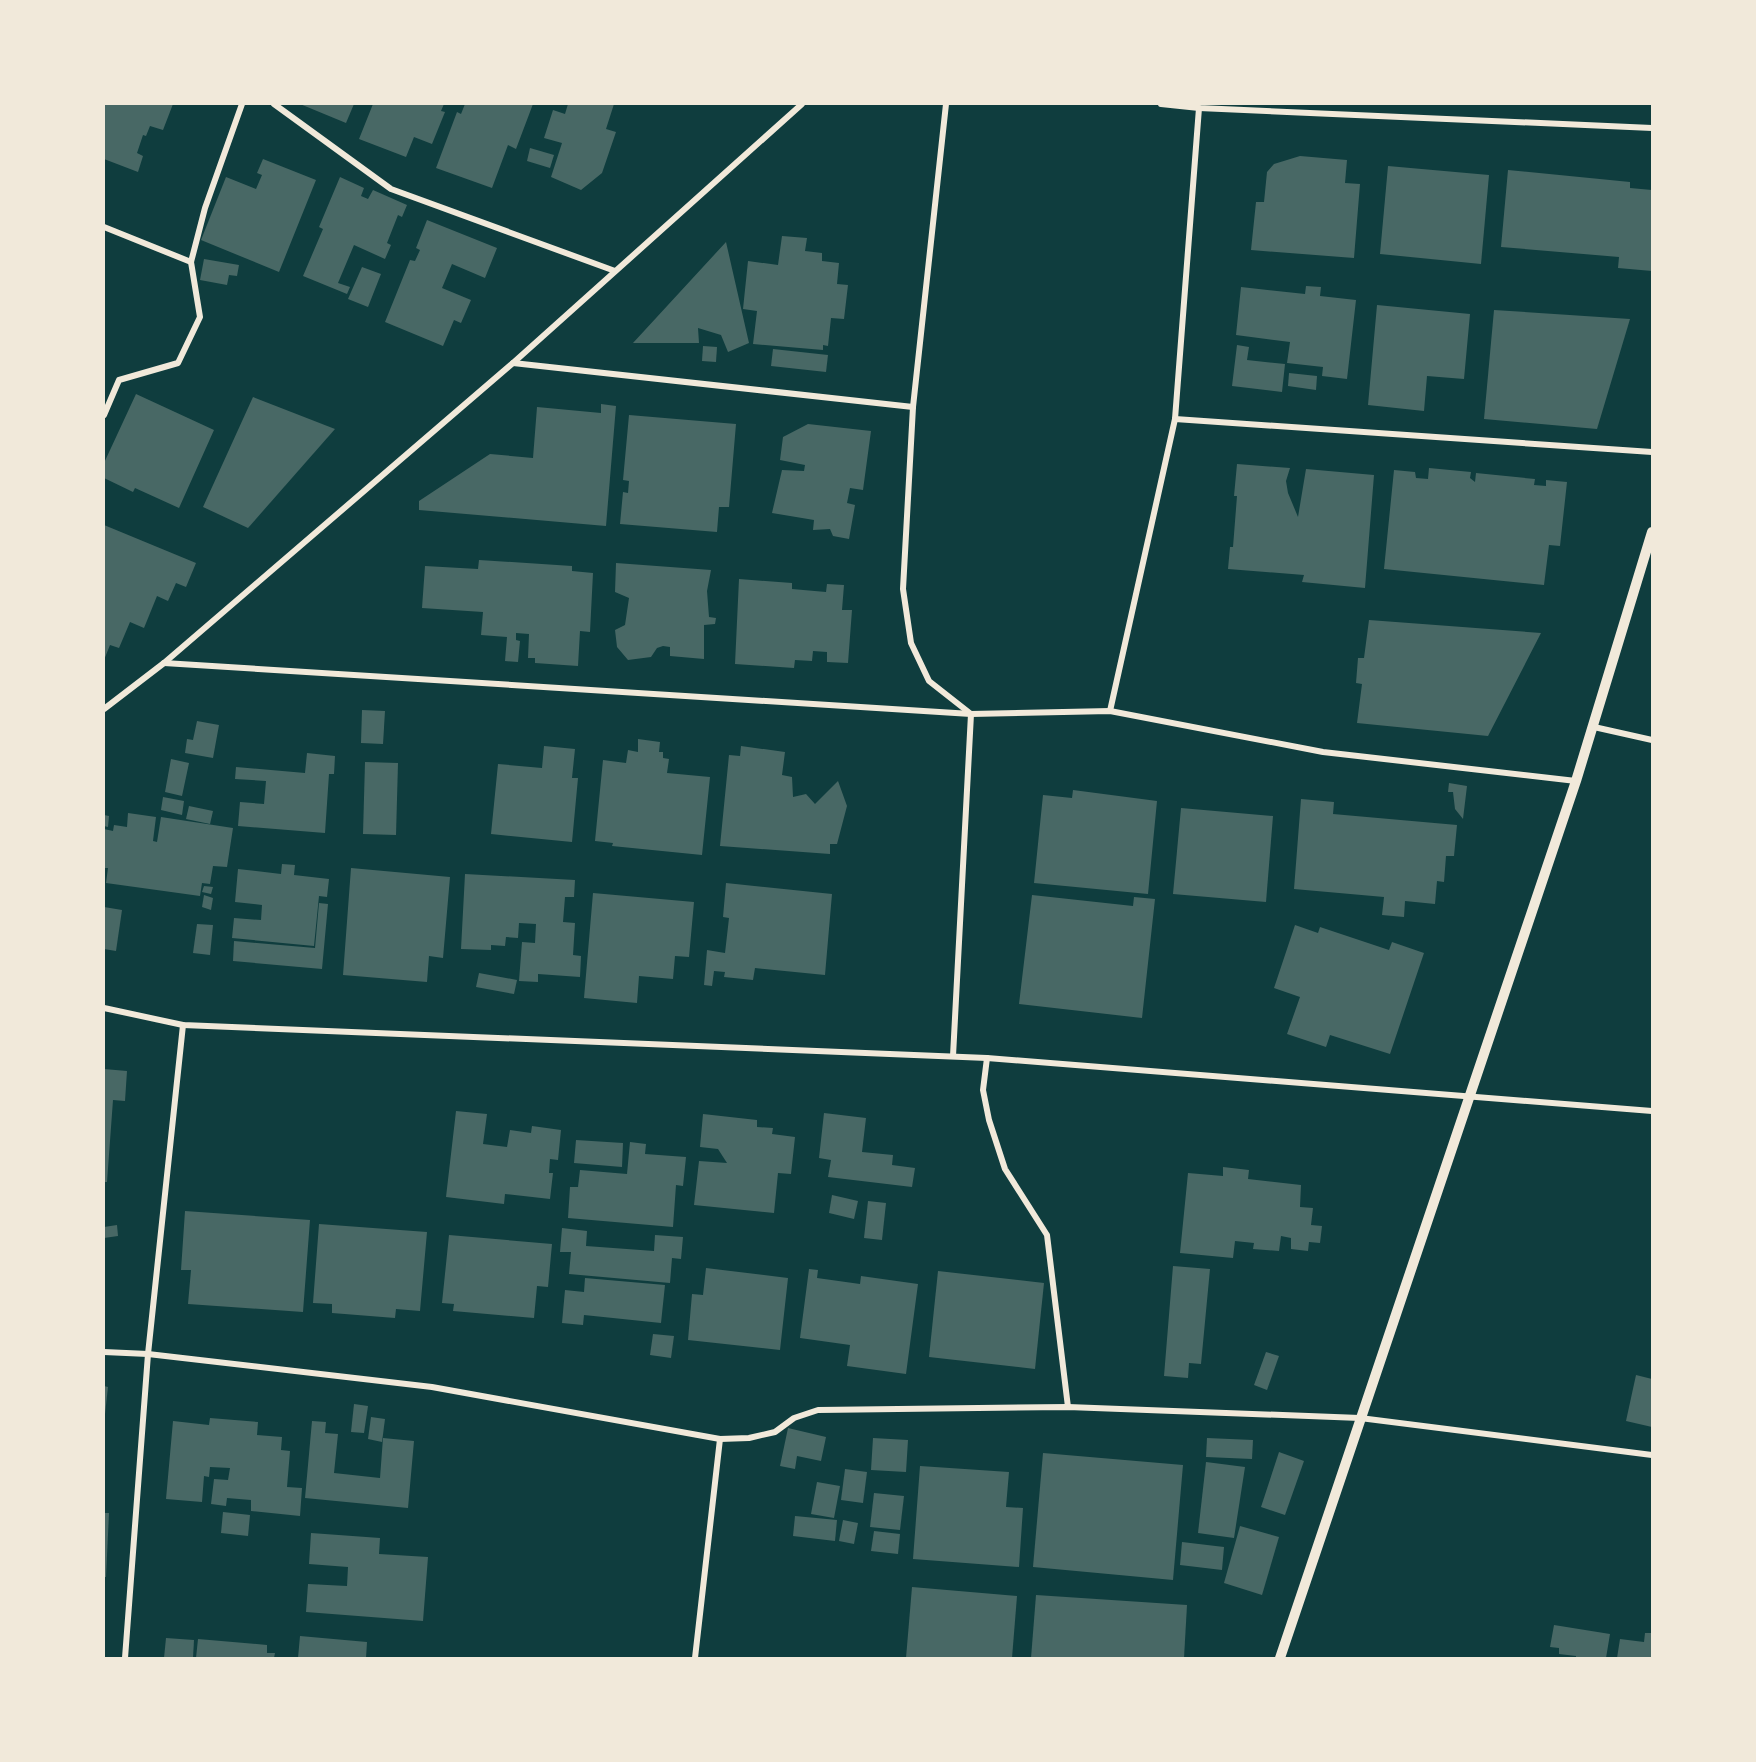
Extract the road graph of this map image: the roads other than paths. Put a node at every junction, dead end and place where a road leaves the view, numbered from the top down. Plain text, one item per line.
1 (242, 104) edge
2 (274, 104) edge
3 (802, 104) edge
4 (946, 104) edge
5 (1161, 104) edge
6 (1199, 108) junction
7 (1653, 128) edge
8 (104, 227) edge
9 (191, 262) junction
10 (615, 271) junction
11 (513, 363) junction
12 (913, 407) junction
13 (104, 416) edge
14 (1174, 419) junction
15 (1653, 452) edge
16 (1653, 532) edge
17 (164, 663) junction
18 (104, 709) edge
19 (1110, 711) junction
20 (971, 714) junction
21 (1594, 727) junction
22 (1653, 740) edge
23 (1576, 781) junction
24 (104, 1008) edge
25 (183, 1025) junction
26 (953, 1056) junction
27 (987, 1058) junction
28 (1470, 1096) junction
29 (1653, 1111) edge
30 (104, 1352) edge
31 (148, 1353) junction
32 (1068, 1407) junction
33 (1360, 1418) junction
34 (720, 1439) junction
35 (1653, 1455) edge
36 (126, 1659) edge
37 (694, 1659) edge
38 (1280, 1659) edge

1 - 9 street
2 - 10 street
3 - 10 street
4 - 12 street
5 - 6 street
6 - 7 street
6 - 14 street
8 - 9 street
9 - 13 street
10 - 11 street
11 - 12 street
11 - 17 street
12 - 20 street
14 - 15 street
14 - 19 street
16 - 21 street
17 - 18 street
17 - 20 street
19 - 20 street
19 - 23 street
20 - 26 street
21 - 22 street
21 - 23 street
23 - 28 street
24 - 25 street
25 - 26 street
25 - 31 street
26 - 27 street
27 - 28 street
27 - 32 street
28 - 29 street
28 - 33 street
30 - 31 street
31 - 34 street
31 - 36 street
32 - 33 street
32 - 34 street
33 - 35 street
33 - 38 street
34 - 37 street

